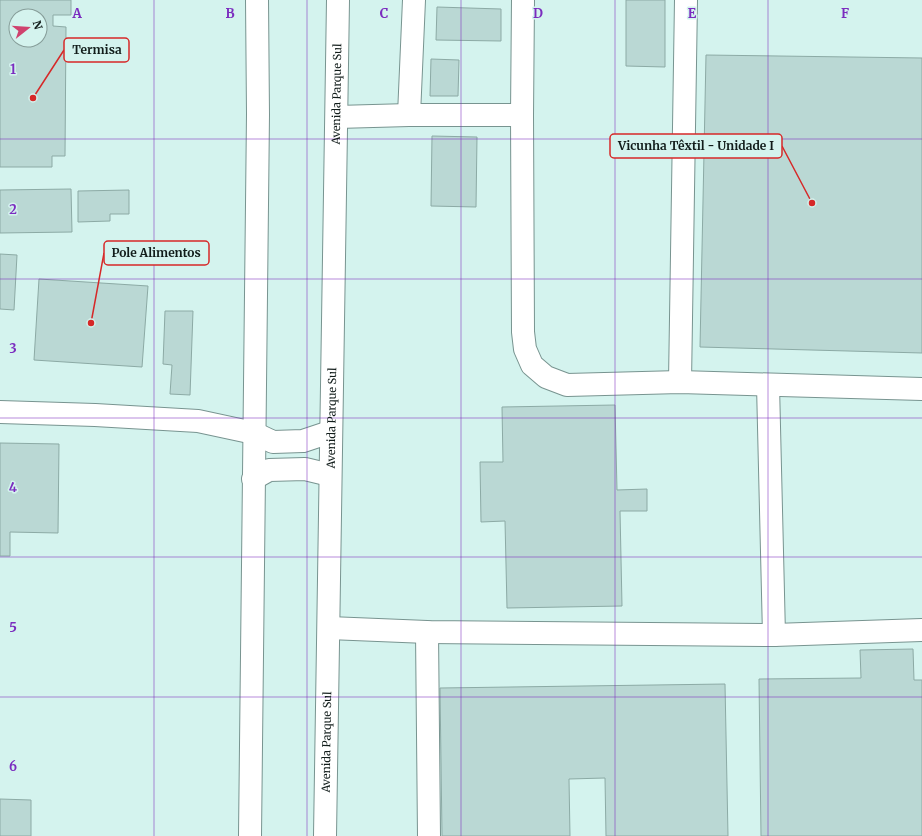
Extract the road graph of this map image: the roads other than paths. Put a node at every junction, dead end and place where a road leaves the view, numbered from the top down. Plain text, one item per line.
1 (257, 0) edge
2 (338, 0) edge
3 (414, 0) edge
4 (523, 0) edge
5 (686, 0) edge
6 (409, 115) junction
7 (522, 115) junction
8 (337, 117) junction
9 (680, 382) junction
10 (768, 385) junction
11 (922, 389) edge
12 (0, 412) edge
13 (254, 432) junction
14 (330, 432) junction
15 (330, 476) junction
16 (253, 479) junction
17 (329, 628) junction
18 (922, 630) edge
19 (427, 632) junction
20 (774, 635) junction
21 (250, 836) edge
22 (325, 836) edge
23 (429, 836) edge

1 - 13 street
2 - 8 street, Avenida Parque Sul
3 - 6 street
4 - 7 street
5 - 9 street
6 - 7 street
6 - 8 street
7 - 9 street
8 - 14 street, Avenida Parque Sul
9 - 10 street
10 - 11 street
10 - 20 street
12 - 13 street
13 - 14 street
13 - 16 street
14 - 15 street, Avenida Parque Sul
15 - 16 street
15 - 17 street, Avenida Parque Sul
16 - 21 street
17 - 19 street
17 - 22 street, Avenida Parque Sul
18 - 20 street
19 - 20 street
19 - 23 street

